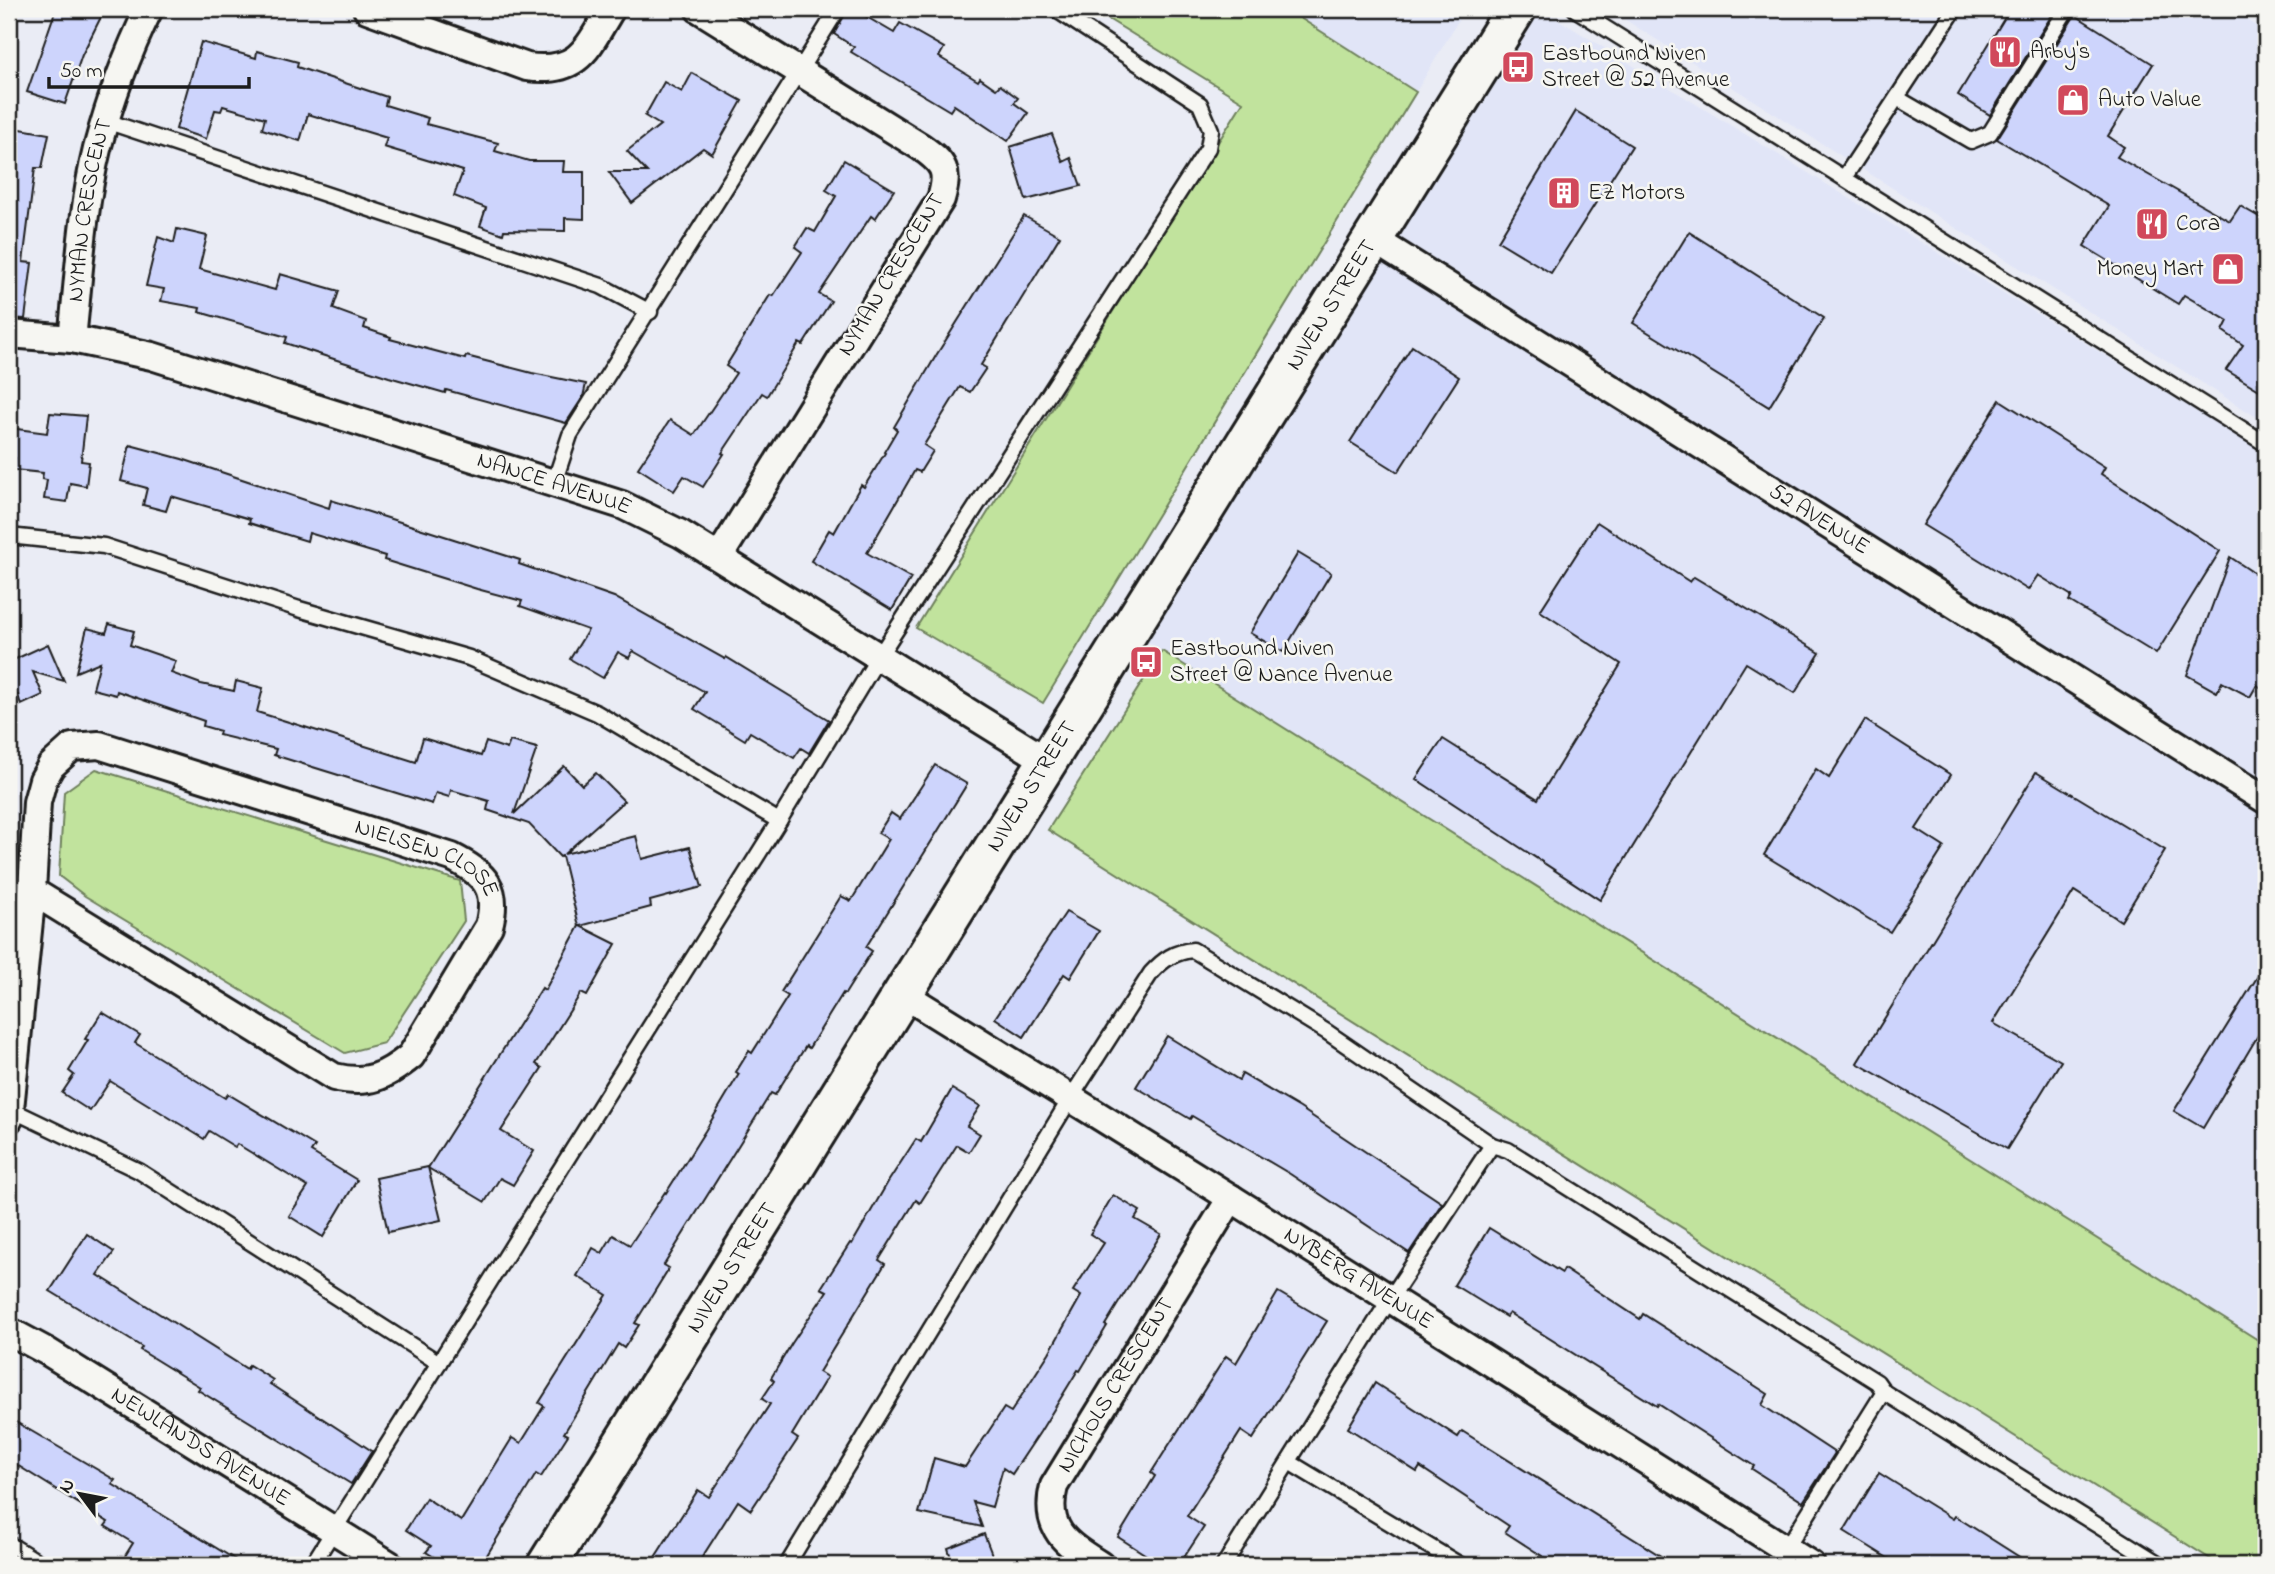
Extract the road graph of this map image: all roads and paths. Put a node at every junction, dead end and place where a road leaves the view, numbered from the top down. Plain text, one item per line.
1 (149, 9) edge
2 (367, 9) edge
3 (611, 9) edge
4 (699, 9) edge
5 (838, 9) edge
6 (1055, 9) edge
7 (1516, 9) edge
8 (1575, 9) edge
9 (1955, 9) edge
10 (2067, 9) edge
11 (799, 72) junction
12 (1897, 98) junction
13 (106, 121) junction
14 (1844, 178) junction
15 (1373, 239) junction
16 (650, 312) junction
17 (9, 334) edge
18 (72, 339) junction
19 (2266, 444) edge
20 (554, 483) junction
21 (9, 536) edge
22 (719, 557) junction
23 (878, 658) junction
24 (1046, 761) junction
25 (2266, 800) edge
26 (779, 821) junction
27 (32, 891) junction
28 (903, 994) junction
29 (1070, 1099) junction
30 (10, 1109) edge
31 (9, 1119) edge
32 (1492, 1146) junction
33 (1231, 1198) junction
34 (1391, 1299) junction
35 (9, 1331) edge
36 (439, 1363) junction
37 (1884, 1392) junction
38 (1289, 1462) junction
39 (334, 1530) junction
40 (9, 1544) edge
41 (1781, 1558) edge
42 (43, 1565) edge
43 (312, 1565) edge
44 (390, 1565) edge
45 (547, 1565) edge
46 (787, 1565) edge
47 (1100, 1565) edge
48 (1224, 1565) edge
49 (1460, 1565) edge
50 (1811, 1565) edge
51 (2161, 1565) edge

1 - 13 street, NYMAN CRESCENT
2 - 3 street
4 - 11 street, NYMAN CRESCENT
5 - 11 lane
6 - 23 lane
7 - 15 street, NIVEN STREET
8 - 14 lane
9 - 12 lane
10 - 12 lane
11 - 16 lane
11 - 22 street, NYMAN CRESCENT
12 - 14 lane
13 - 16 lane
13 - 18 street, NYMAN CRESCENT
14 - 19 lane
15 - 24 street, NIVEN STREET
15 - 25 street, 52 AVENUE
16 - 20 lane
17 - 18 street, NANCE AVENUE
18 - 20 street, NANCE AVENUE
20 - 22 street, NANCE AVENUE
21 - 26 lane
22 - 23 street, NANCE AVENUE
23 - 24 street, NANCE AVENUE
23 - 26 lane
24 - 28 street, NIVEN STREET
26 - 36 lane
27 - 27 street, NIELSEN CLOSE
27 - 30 street, NIELSEN CLOSE
28 - 29 street, NYBERG AVENUE
28 - 45 street, NIVEN STREET
29 - 32 lane
29 - 33 street, NYBERG AVENUE
29 - 46 lane
30 - 31 street, NIELSEN CLOSE
30 - 36 lane
32 - 34 lane
32 - 37 lane
33 - 34 street, NYBERG AVENUE
33 - 47 street, NICHOLS CRESCENT
34 - 38 lane
34 - 41 street, NYBERG AVENUE
35 - 39 street, NEWLANDS AVENUE
36 - 39 lane
37 - 41 lane
37 - 51 lane
38 - 48 lane
38 - 49 lane
39 - 43 lane
39 - 44 street, NEWLANDS AVENUE
40 - 42 lane
41 - 50 street, NYBERG AVENUE

